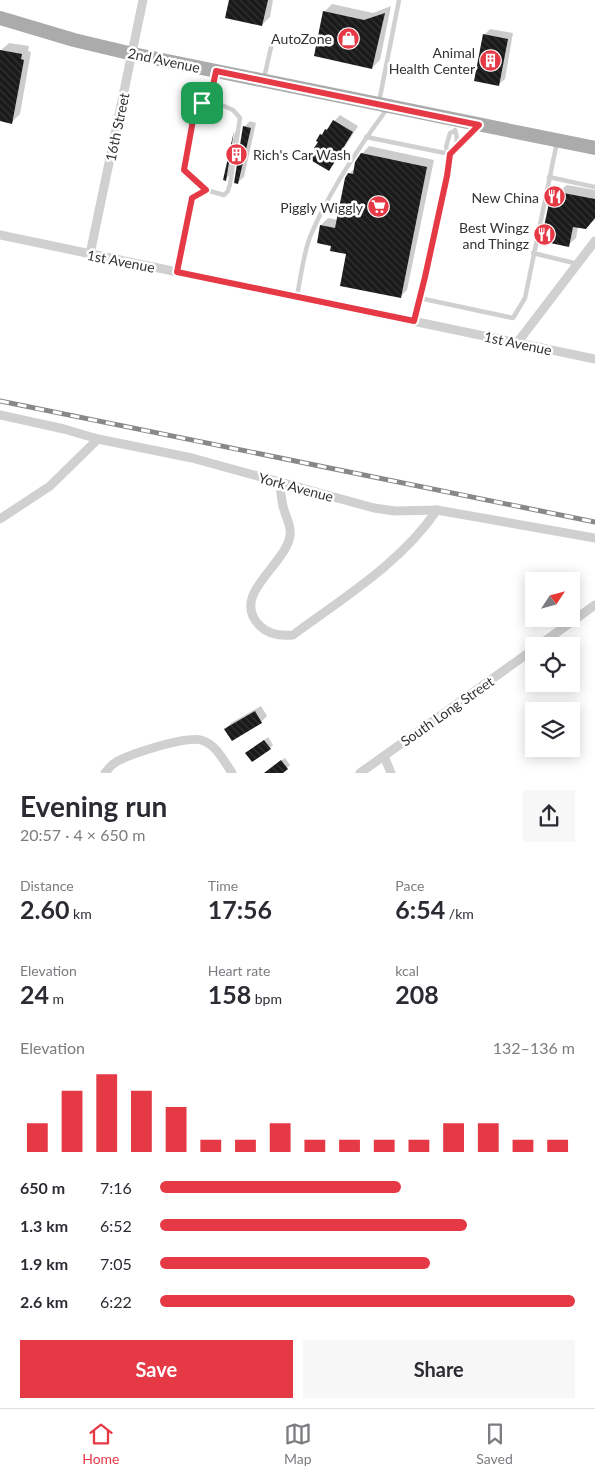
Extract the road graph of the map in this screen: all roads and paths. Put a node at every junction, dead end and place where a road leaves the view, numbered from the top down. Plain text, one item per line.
1 (143, 0) edge
2 (400, 0) edge
3 (0, 18) edge
4 (272, 43) dead end
5 (133, 54) junction
6 (216, 71) junction
7 (263, 80) junction
8 (210, 100) junction
9 (384, 105) junction
10 (479, 125) junction
11 (456, 126) junction
12 (366, 137) junction
13 (557, 141) junction
14 (456, 148) junction
15 (595, 148) edge
16 (450, 154) junction
17 (549, 177) junction
18 (595, 186) edge
19 (206, 190) junction
20 (0, 234) edge
21 (595, 242) edge
22 (533, 253) junction
23 (90, 254) junction
24 (578, 264) junction
25 (177, 272) junction
26 (297, 296) junction
27 (419, 298) junction
28 (414, 321) junction
29 (517, 343) junction
30 (595, 359) edge
31 (0, 415) edge
32 (98, 439) junction
33 (280, 483) junction
34 (436, 510) junction
35 (0, 519) edge
36 (595, 538) edge
37 (595, 605) edge
38 (551, 637) edge
39 (525, 656) edge
40 (384, 756) junction
41 (105, 773) edge
42 (232, 773) edge
43 (360, 773) edge
44 (391, 773) edge

1 - 5 street, 16th Street
2 - 9 lane
3 - 5 main road, 2nd Avenue
4 - 7 lane
5 - 6 main road, 2nd Avenue
5 - 23 street, 16th Street
6 - 7 main road, 2nd Avenue
6 - 8 lane
7 - 9 main road, 2nd Avenue
8 - 19 lane
8 - 19 lane
9 - 11 main road, 2nd Avenue
9 - 12 lane
10 - 11 main road, 2nd Avenue
10 - 13 main road, 2nd Avenue
10 - 14 lane
11 - 14 lane
11 - 16 lane
12 - 16 lane
12 - 26 lane
13 - 15 main road, 2nd Avenue
13 - 17 lane
14 - 16 lane
16 - 27 lane
17 - 18 lane
17 - 22 lane
19 - 25 lane
20 - 23 street, 1st Avenue
21 - 24 street
22 - 24 lane
22 - 27 lane
23 - 25 street, 1st Avenue
24 - 29 street
25 - 26 street, 1st Avenue
26 - 28 street, 1st Avenue
27 - 28 lane
28 - 29 street, 1st Avenue
29 - 30 street, 1st Avenue
31 - 32 street, York Avenue
32 - 33 street, York Avenue
32 - 35 street
33 - 34 street, York Avenue
33 - 34 street
34 - 36 street, York Avenue
37 - 38 street
39 - 40 street, South Long Street
40 - 43 street, South Long Street
40 - 44 street
41 - 42 street

